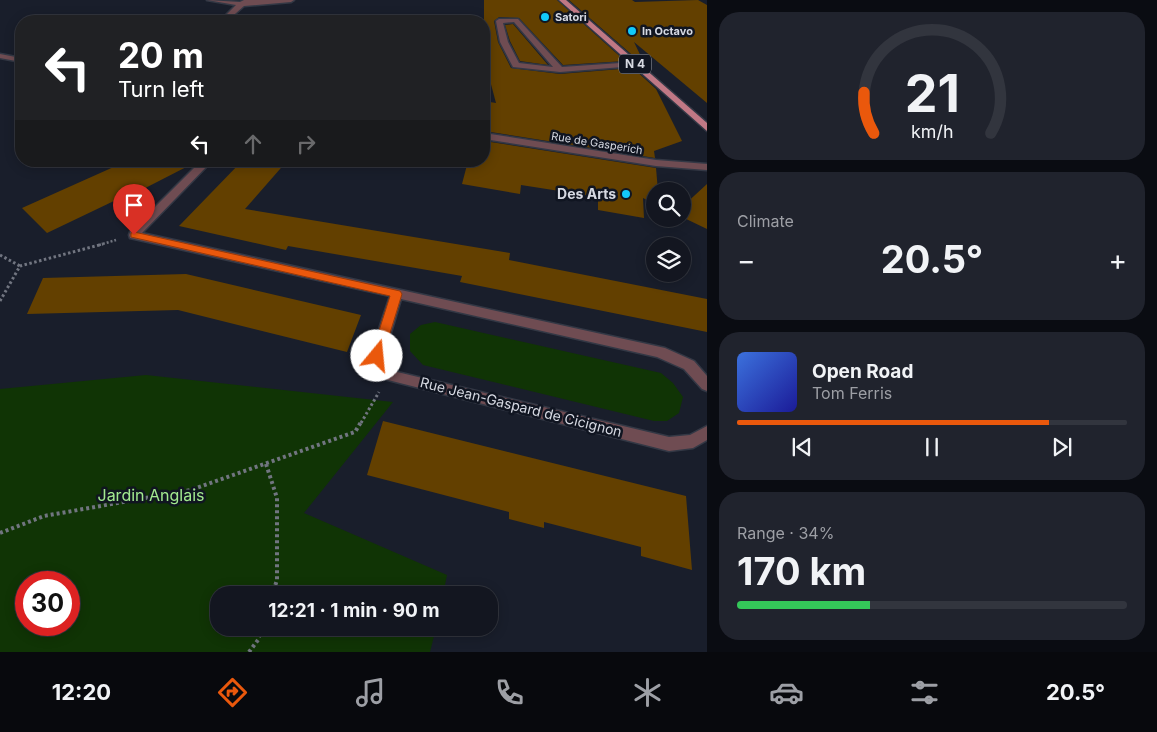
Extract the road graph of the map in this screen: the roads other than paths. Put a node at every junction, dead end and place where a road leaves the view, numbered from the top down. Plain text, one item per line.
1 (210, 0) edge
2 (291, 0) edge
3 (562, 0) edge
4 (244, 2) edge
5 (230, 15) edge
6 (0, 56) edge
7 (15, 59) edge
8 (635, 64) junction
9 (560, 70) junction
10 (707, 128) edge
11 (490, 137) edge
12 (201, 167) edge
13 (707, 167) edge
14 (396, 294) junction
15 (707, 385) edge
16 (707, 432) edge

1 - 4 street
2 - 4 street
3 - 8 main road, N 4
4 - 5 street
6 - 7 street
8 - 9 street
8 - 10 main road, N 4
9 - 9 street
11 - 13 street, Rue de Gasperich
12 - 14 street
14 - 15 street
14 - 16 street, Rue Jean-Gaspard de Cicignon

